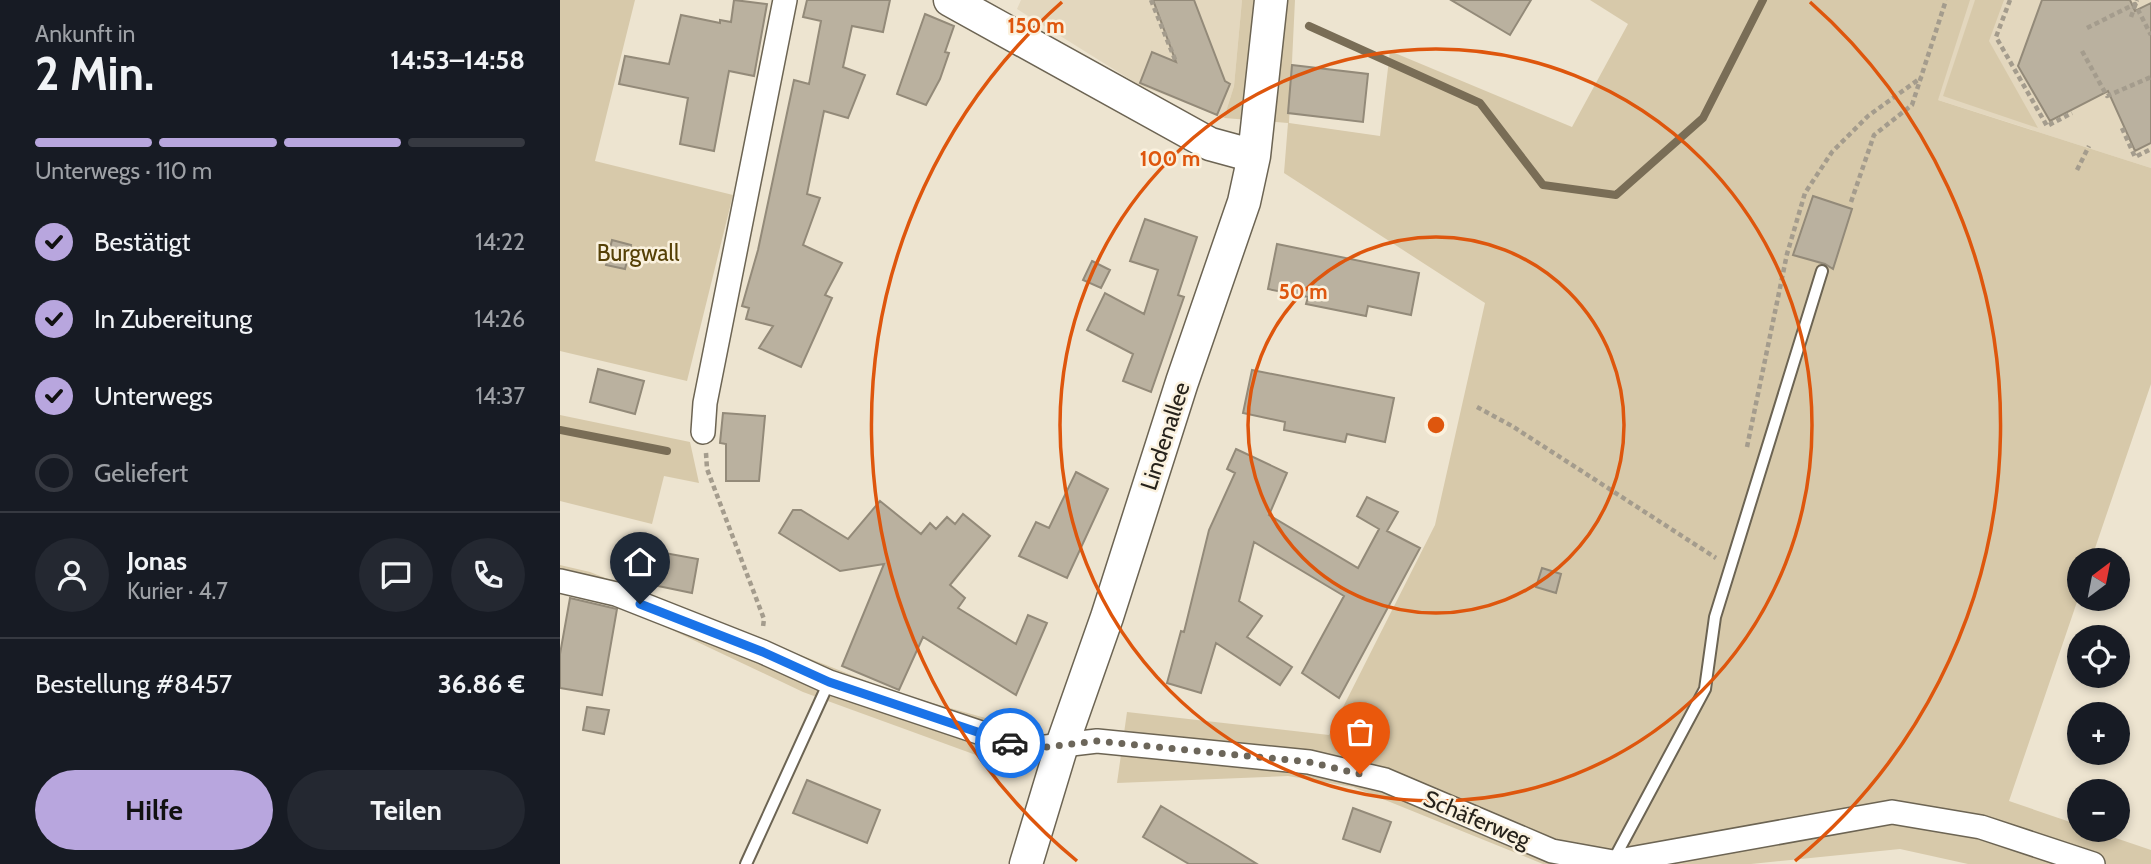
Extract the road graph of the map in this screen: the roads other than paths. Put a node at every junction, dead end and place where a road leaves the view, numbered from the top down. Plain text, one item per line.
1 (785, 0) edge
2 (950, 0) edge
3 (1271, 0) edge
4 (1254, 156) junction
5 (1822, 271) dead end
6 (703, 432) road end
7 (560, 581) edge
8 (829, 682) junction
9 (1062, 745) junction
10 (1613, 862) junction
11 (746, 864) edge
12 (1026, 864) edge
13 (2093, 864) edge

1 - 6 street
2 - 4 main road
3 - 4 main road, Lindenallee
4 - 9 main road, Lindenallee
5 - 10 lane
7 - 8 street, Schäferweg
8 - 9 street, Schäferweg
8 - 11 lane
9 - 10 street, Schäferweg
9 - 12 main road, Lindenallee
10 - 13 street, Schäferweg

